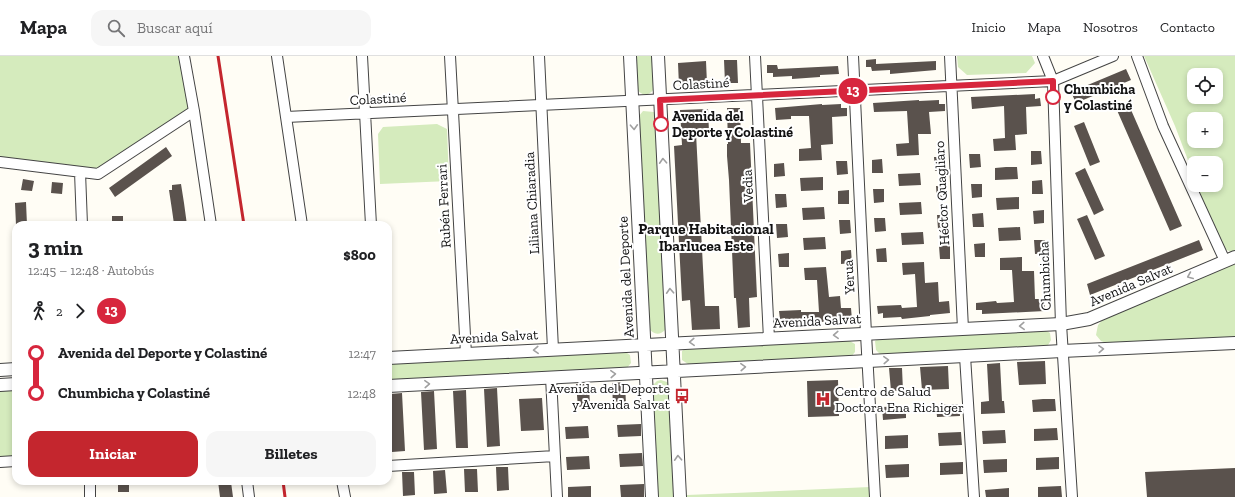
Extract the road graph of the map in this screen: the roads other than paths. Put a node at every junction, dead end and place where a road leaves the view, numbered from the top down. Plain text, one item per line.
1 (184, 56) edge
2 (276, 56) edge
3 (362, 56) edge
4 (450, 56) edge
5 (539, 56) edge
6 (630, 56) edge
7 (658, 56) edge
8 (755, 56) edge
9 (853, 56) edge
10 (950, 56) edge
11 (1043, 56) edge
12 (1113, 56) edge
13 (1137, 56) edge
14 (1053, 81) junction
15 (951, 86) junction
16 (855, 90) junction
17 (757, 95) junction
18 (660, 100) junction
19 (633, 101) junction
20 (542, 105) junction
21 (453, 109) junction
22 (194, 111) junction
23 (365, 113) junction
24 (286, 117) junction
25 (0, 162) edge
26 (80, 172) junction
27 (82, 221) edge
28 (210, 221) edge
29 (301, 221) edge
30 (371, 221) edge
31 (1230, 259) edge
32 (1061, 324) junction
33 (963, 329) junction
34 (866, 334) junction
35 (769, 339) junction
36 (1235, 343) edge
37 (672, 344) junction
38 (645, 345) junction
39 (553, 349) junction
40 (1062, 351) junction
41 (466, 354) junction
42 (965, 356) junction
43 (392, 358) edge
44 (867, 361) junction
45 (12, 369) edge
46 (0, 370) edge
47 (674, 371) junction
48 (646, 372) junction
49 (551, 378) junction
50 (12, 384) edge
51 (0, 385) edge
52 (392, 386) edge
53 (555, 456) junction
54 (12, 461) edge
55 (0, 462) edge
56 (392, 466) edge
57 (90, 485) edge
58 (248, 485) edge
59 (343, 485) edge
60 (90, 497) edge
61 (249, 497) edge
62 (345, 497) edge
63 (557, 497) edge
64 (652, 497) edge
65 (680, 497) edge
66 (875, 497) edge
67 (974, 497) edge
68 (1072, 497) edge

1 - 22 street
2 - 24 street
3 - 23 street
4 - 21 street, Rubén Ferrari
5 - 20 street, Liliana Chiaradia
6 - 19 street, Avenida del Deporte
7 - 18 street
8 - 17 street, Vedia
9 - 16 street, Yerua
10 - 15 street, Héctor Quagliaro
11 - 14 street, Chumbicha
12 - 14 street, Colastiné
13 - 31 street
14 - 15 street, Colastiné
14 - 32 street, Chumbicha
15 - 16 street, Colastiné
15 - 33 street, Héctor Quagliaro
16 - 17 street, Colastiné
16 - 34 street, Yerua
17 - 18 street, Colastiné
17 - 35 street, Vedia
18 - 19 street, Colastiné
37 -> 18 street
19 - 20 street, Colastiné
19 -> 38 street, Avenida del Deporte
20 - 21 street, Colastiné
20 - 39 street, Liliana Chiaradia
21 - 23 street, Colastiné
21 - 41 street, Rubén Ferrari
22 - 26 street
22 - 28 street
23 - 24 street, Colastiné
23 - 30 street
24 - 29 street
25 - 26 street
26 - 27 street
31 -> 32 street, Avenida Salvat
32 -> 33 street, Avenida Salvat
32 - 40 street, Chumbicha
33 - 34 street, Avenida Salvat
34 -> 35 street, Avenida Salvat
34 - 44 street, Yerua
35 -> 37 street, Avenida Salvat
40 -> 36 street
37 - 38 street, Avenida Salvat
37 - 47 street
38 - 39 street, Avenida Salvat
38 - 48 street, Avenida del Deporte
39 -> 41 street, Avenida Salvat
40 - 42 street
40 - 68 street, Chumbicha
41 - 43 street, Avenida Salvat
44 -> 42 street
42 - 67 street
47 -> 44 street
44 - 66 street, Yerua
45 - 46 street
47 - 48 street
65 -> 47 street
49 -> 48 street
48 - 64 street, Avenida del Deporte
52 -> 49 street
49 - 53 street
50 - 51 street
53 - 56 street
53 - 63 street
54 - 55 street
57 - 60 street
58 - 61 street
59 - 62 street

